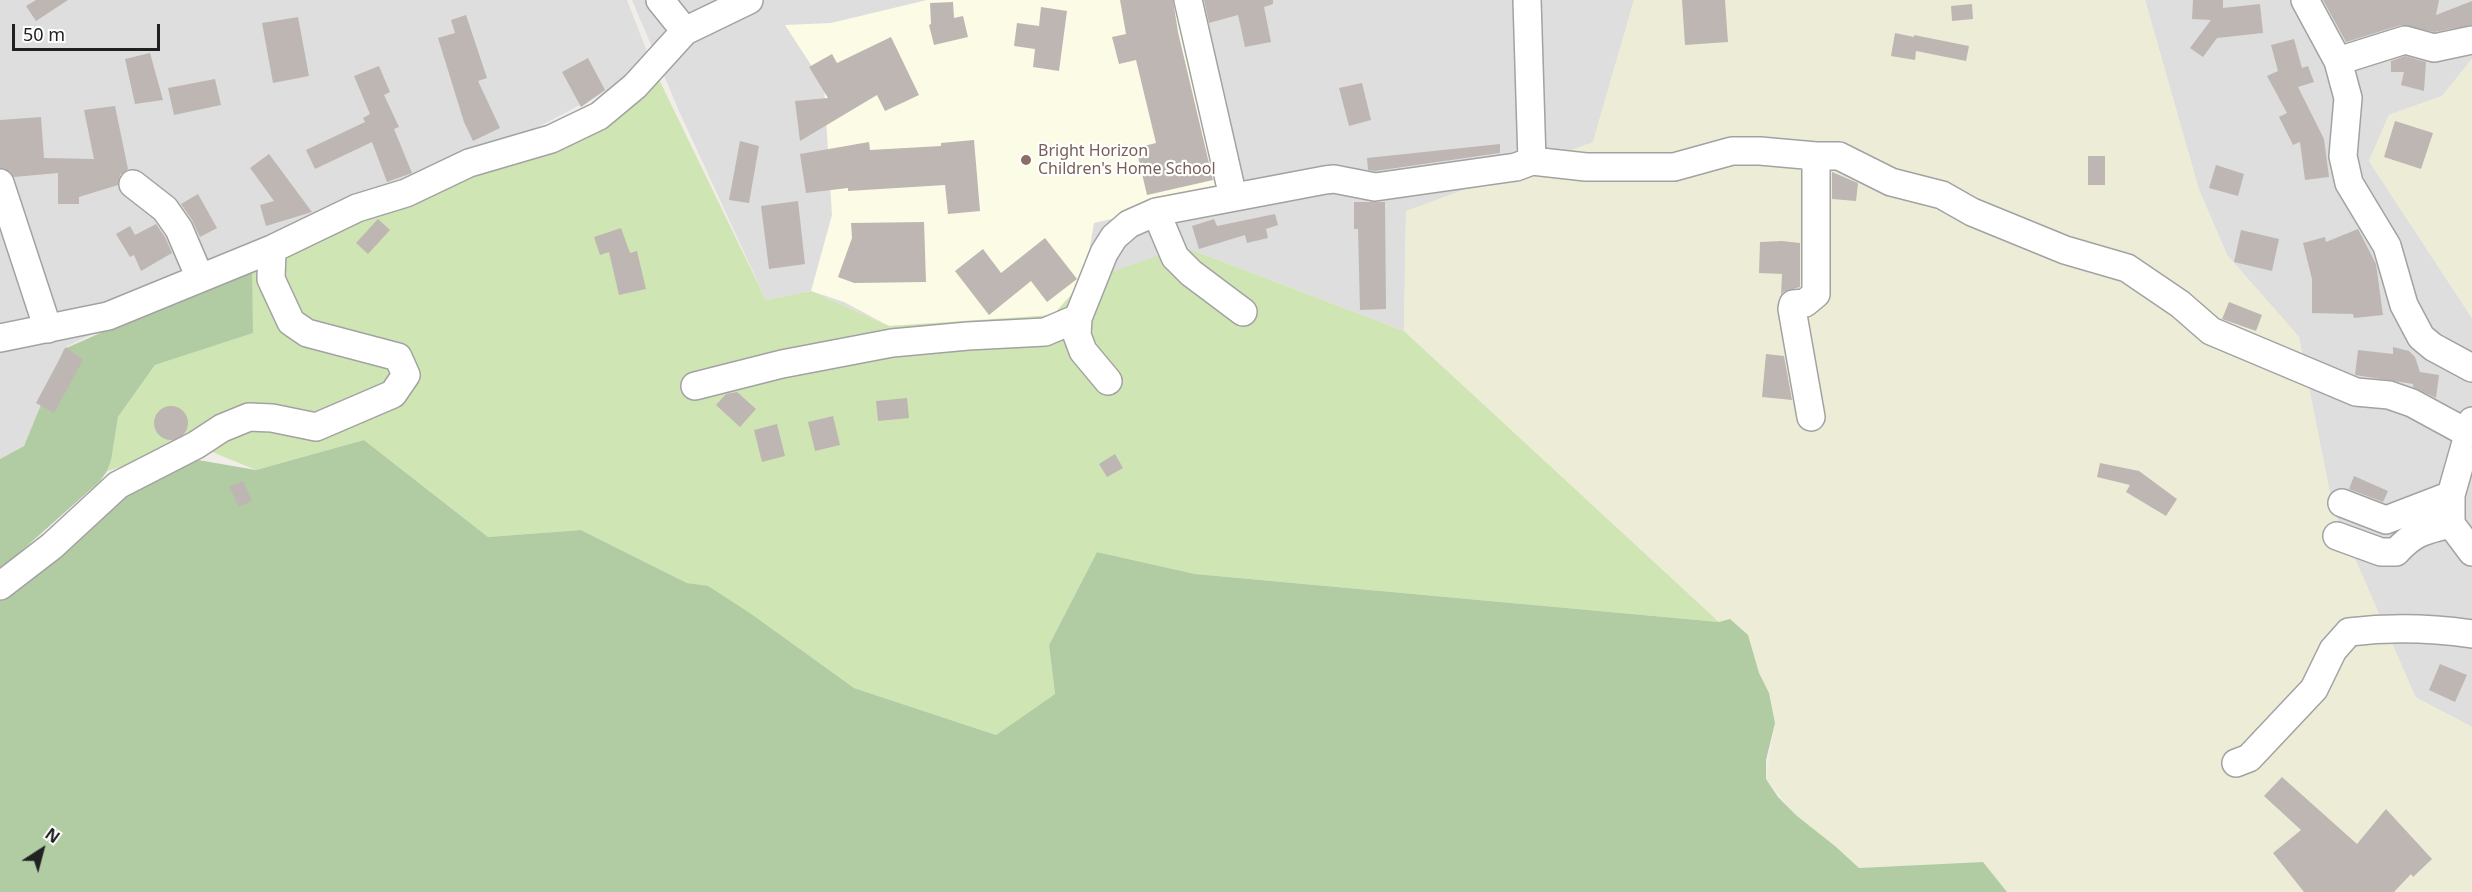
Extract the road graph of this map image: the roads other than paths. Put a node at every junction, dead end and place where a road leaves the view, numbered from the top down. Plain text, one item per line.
1 (660, 0) edge
2 (749, 0) edge
3 (1188, 0) edge
4 (1527, 0) edge
5 (2305, 0) edge
6 (685, 30) junction
7 (2472, 40) edge
8 (2338, 61) junction
9 (1816, 156) junction
10 (1532, 161) junction
11 (0, 183) edge
12 (133, 184) dead end
13 (1233, 197) junction
14 (1156, 212) junction
15 (272, 249) junction
16 (200, 278) junction
17 (1244, 312) dead end
18 (1078, 318) junction
19 (48, 329) junction
20 (0, 338) edge
21 (2472, 368) edge
22 (1108, 381) dead end
23 (695, 386) dead end
24 (1811, 417) dead end
25 (2470, 428) edge
26 (2451, 495) junction
27 (2342, 503) dead end
28 (2451, 524) junction
29 (2337, 536) dead end
30 (2472, 552) edge
31 (0, 586) edge
32 (2472, 634) edge
33 (2236, 763) dead end

1 - 6 street
2 - 6 street
3 - 13 street
4 - 10 street
5 - 8 street
6 - 15 street
7 - 8 street
8 - 21 street
9 - 10 street
9 - 24 street
9 - 25 street
10 - 13 street
11 - 19 street
12 - 16 street
13 - 14 street
14 - 17 street
14 - 18 street
15 - 16 street
15 - 31 street
16 - 19 street
18 - 22 street
18 - 23 street
19 - 20 street
25 - 26 street
26 - 27 street
26 - 28 street
28 - 29 street
28 - 30 street
32 - 33 street

